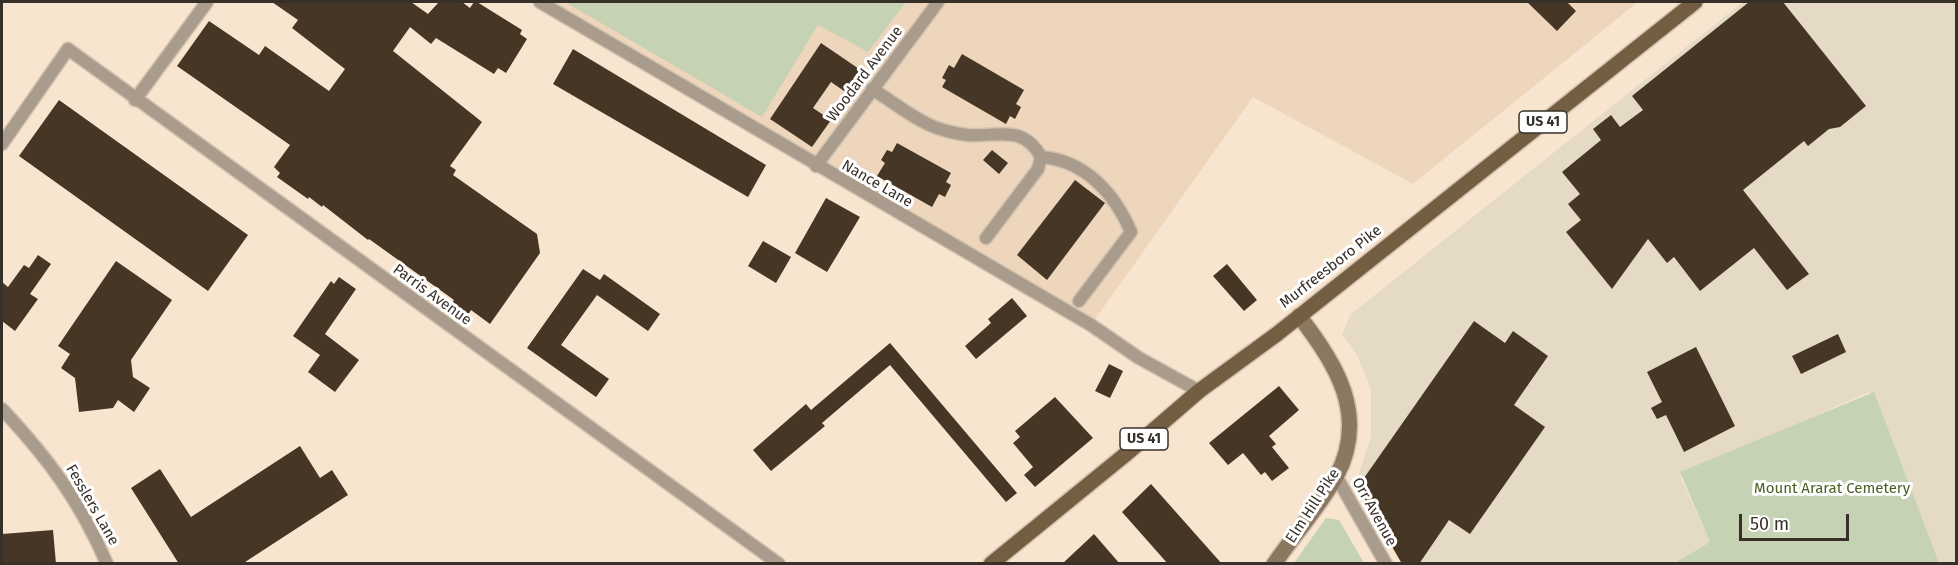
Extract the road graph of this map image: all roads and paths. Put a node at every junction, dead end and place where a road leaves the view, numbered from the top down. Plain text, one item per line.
1 (207, 2) edge
2 (540, 2) edge
3 (938, 2) edge
4 (1695, 2) edge
5 (872, 89) junction
6 (135, 100) junction
7 (2, 144) edge
8 (1041, 157) junction
9 (816, 165) junction
10 (986, 238) dead end
11 (1079, 301) dead end
12 (1299, 316) junction
13 (1199, 391) junction
14 (2, 409) edge
15 (1336, 476) junction
16 (107, 564) edge
17 (778, 564) edge
18 (991, 564) edge
19 (1274, 564) edge
20 (1386, 564) edge

1 - 6 street
2 - 9 street, Nance Lane
3 - 5 street, Woodard Avenue
4 - 12 main road, Murfreesboro Pike / US 41
5 - 8 street
5 - 9 street, Woodard Avenue
6 - 7 street, Parris Avenue
6 - 17 street, Parris Avenue
8 - 10 street
8 - 11 street
9 - 13 street, Nance Lane
12 - 13 main road, Murfreesboro Pike / US 41
12 - 15 main road, Elm Hill Pike
13 - 18 main road, Murfreesboro Pike / US 41
14 - 16 street, Fesslers Lane
15 - 19 main road, Elm Hill Pike
15 - 20 street, Orr Avenue

